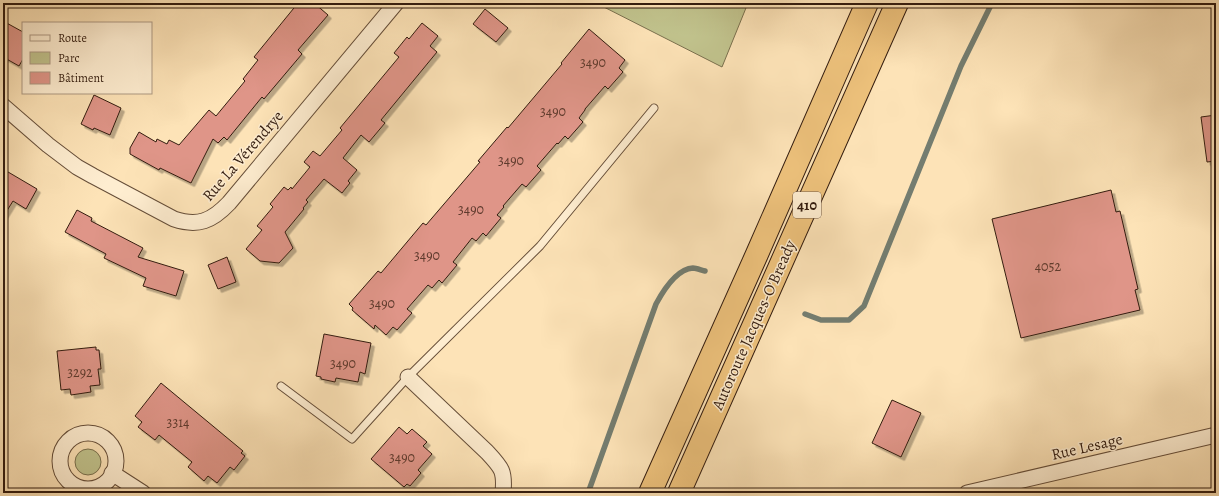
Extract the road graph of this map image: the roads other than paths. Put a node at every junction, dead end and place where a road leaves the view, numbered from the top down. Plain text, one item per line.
1 (396, 3) edge
2 (867, 3) edge
3 (898, 3) edge
4 (3, 106) edge
5 (654, 108) dead end
6 (408, 377) junction
7 (281, 386) dead end
8 (1216, 435) edge
9 (112, 473) dead end
10 (143, 493) edge
11 (503, 493) edge
12 (650, 493) edge
13 (679, 493) edge
14 (967, 493) edge

1 - 4 street, Rue La Vérendrye
2 - 12 highway, Autoroute Jacques-O'Bready / 410
3 - 13 highway, Autoroute Jacques-O'Bready / 410
5 - 6 lane
6 - 7 lane
6 - 11 street
8 - 14 street, Rue Lesage
9 - 10 street

